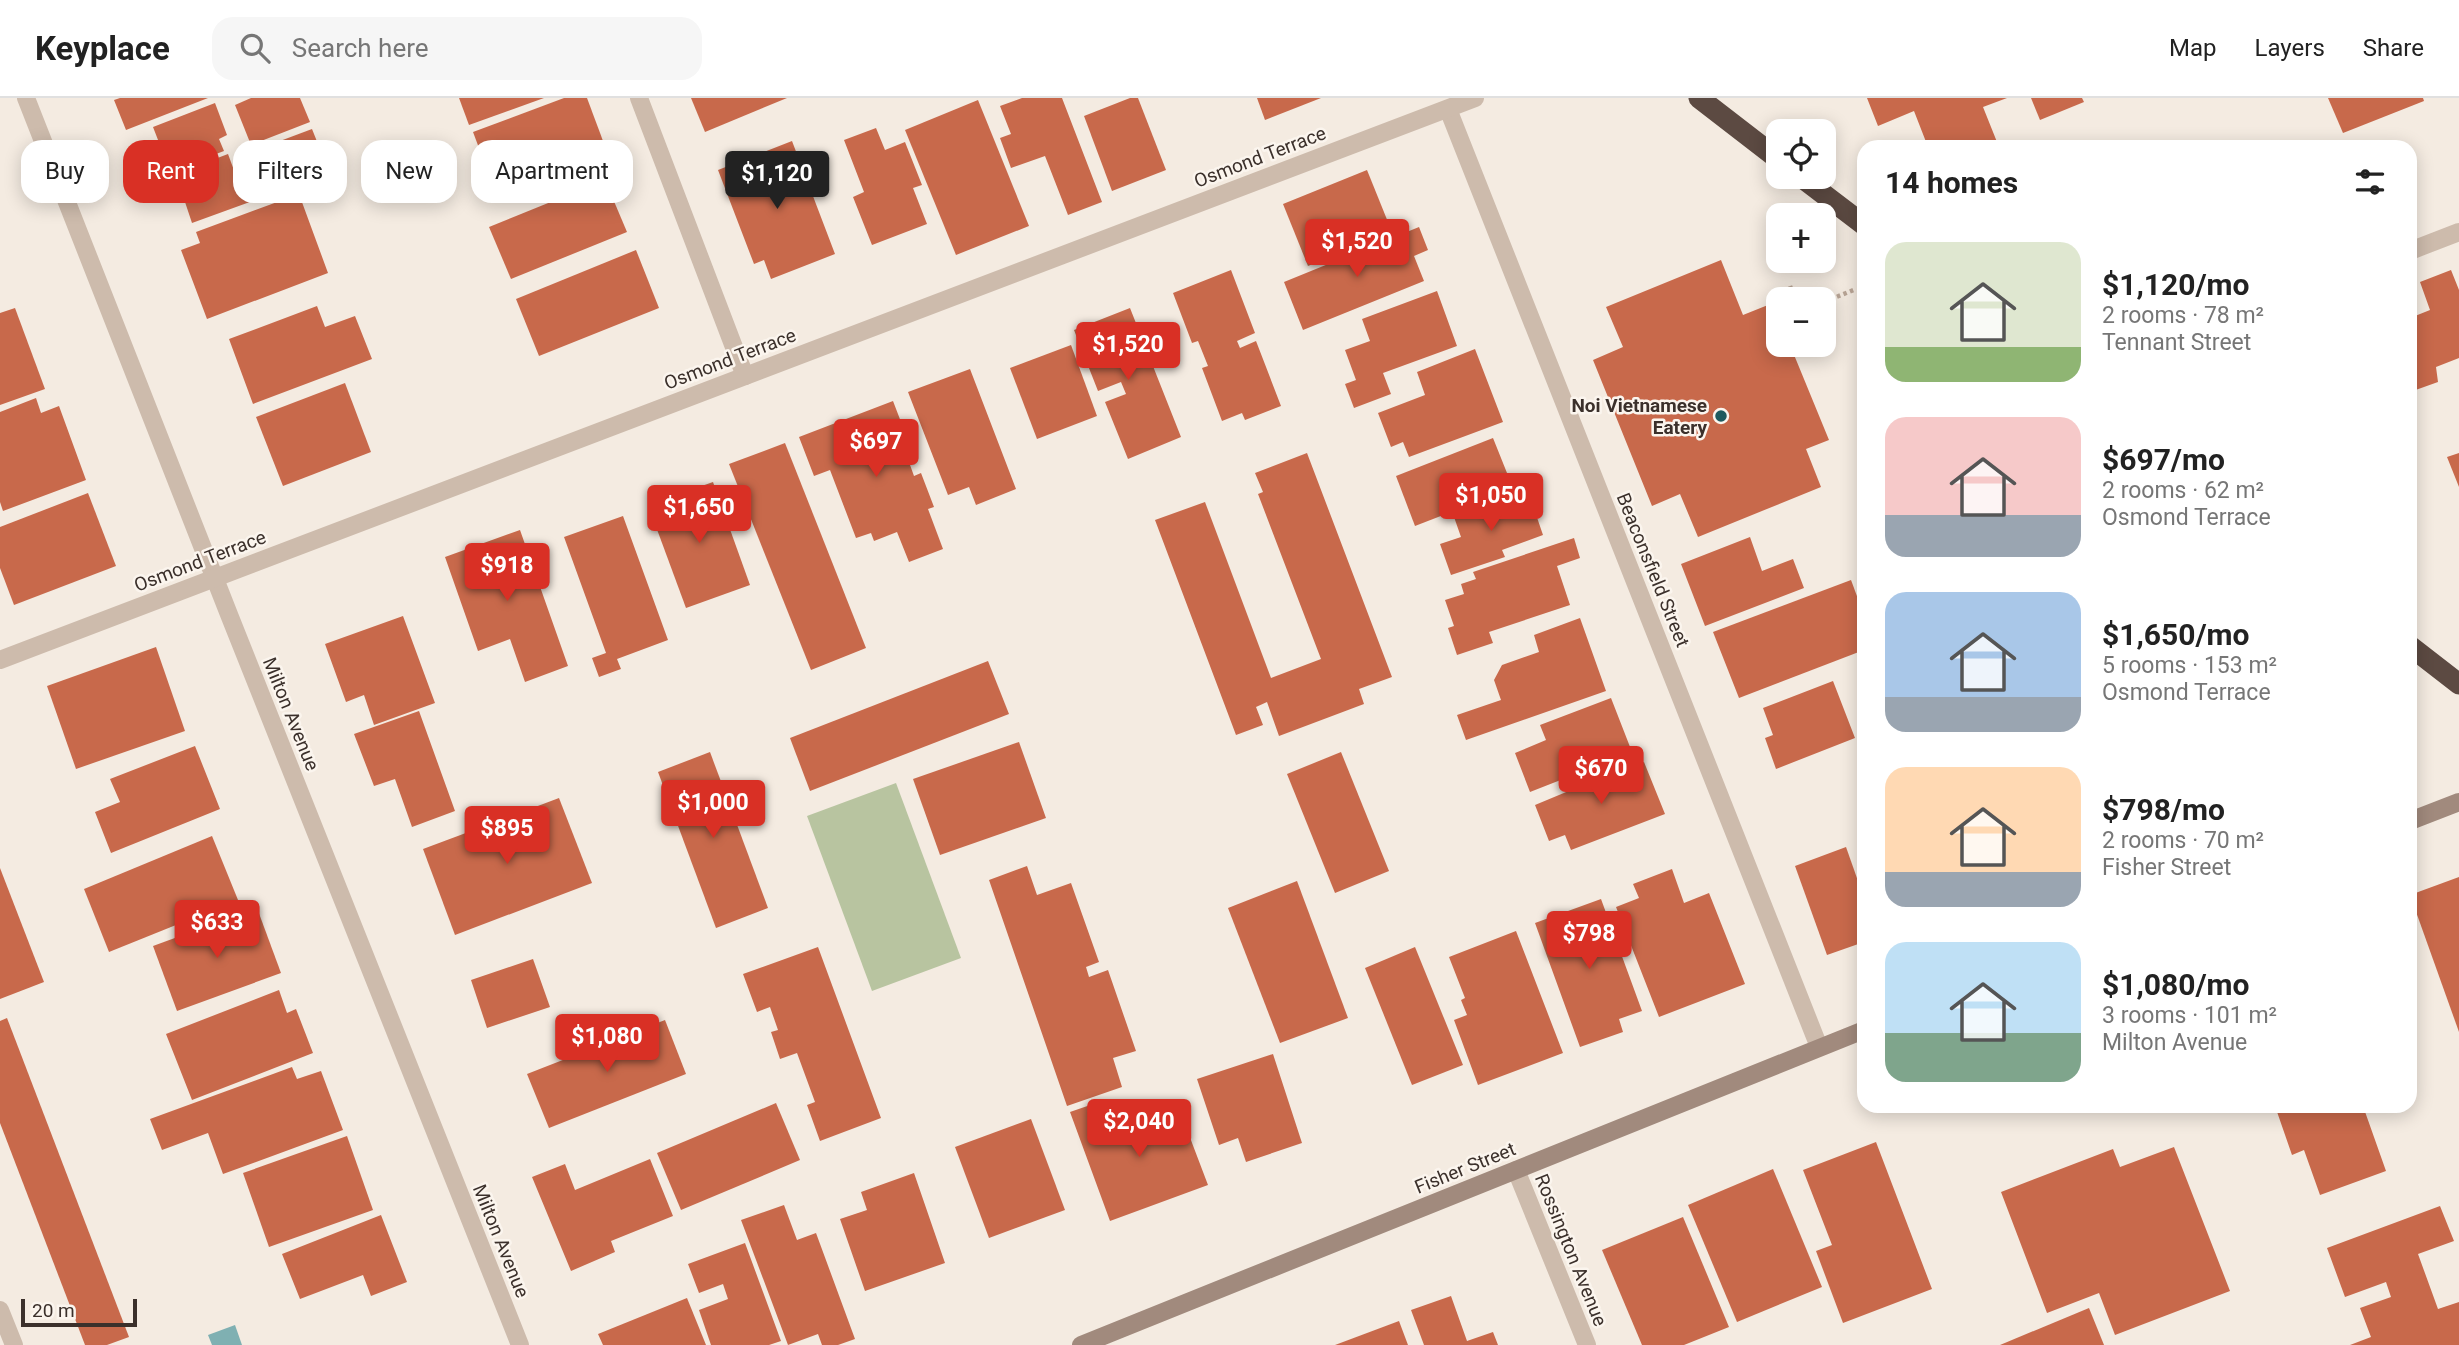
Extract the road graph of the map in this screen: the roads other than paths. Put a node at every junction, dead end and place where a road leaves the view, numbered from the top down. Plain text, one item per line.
1 (26, 98) edge
2 (639, 98) edge
3 (1475, 98) edge
4 (1699, 98) edge
5 (1448, 108) junction
6 (1766, 150) edge
7 (1817, 189) edge
8 (1857, 220) edge
9 (2459, 232) edge
10 (2417, 248) edge
11 (745, 376) junction
12 (215, 579) junction
13 (2417, 651) edge
14 (0, 660) edge
15 (2459, 684) edge
16 (2459, 802) edge
17 (2417, 818) edge
18 (1857, 1033) edge
19 (1819, 1047) junction
20 (1516, 1170) junction
21 (0, 1310) edge
22 (14, 1345) edge
23 (520, 1345) edge
24 (1082, 1345) edge
25 (1587, 1345) edge

1 - 12 street, Milton Avenue
2 - 11 street
3 - 5 street, Osmond Terrace
4 - 6 highway
5 - 11 street, Osmond Terrace
5 - 19 street, Beaconsfield Street
7 - 8 highway
9 - 10 street
11 - 12 street, Osmond Terrace
12 - 14 street, Osmond Terrace
12 - 23 street, Milton Avenue
13 - 15 highway
16 - 17 street
18 - 19 street, Fisher Street
19 - 20 street, Fisher Street
20 - 24 street, Fisher Street
20 - 25 street, Rossington Avenue
21 - 22 street

